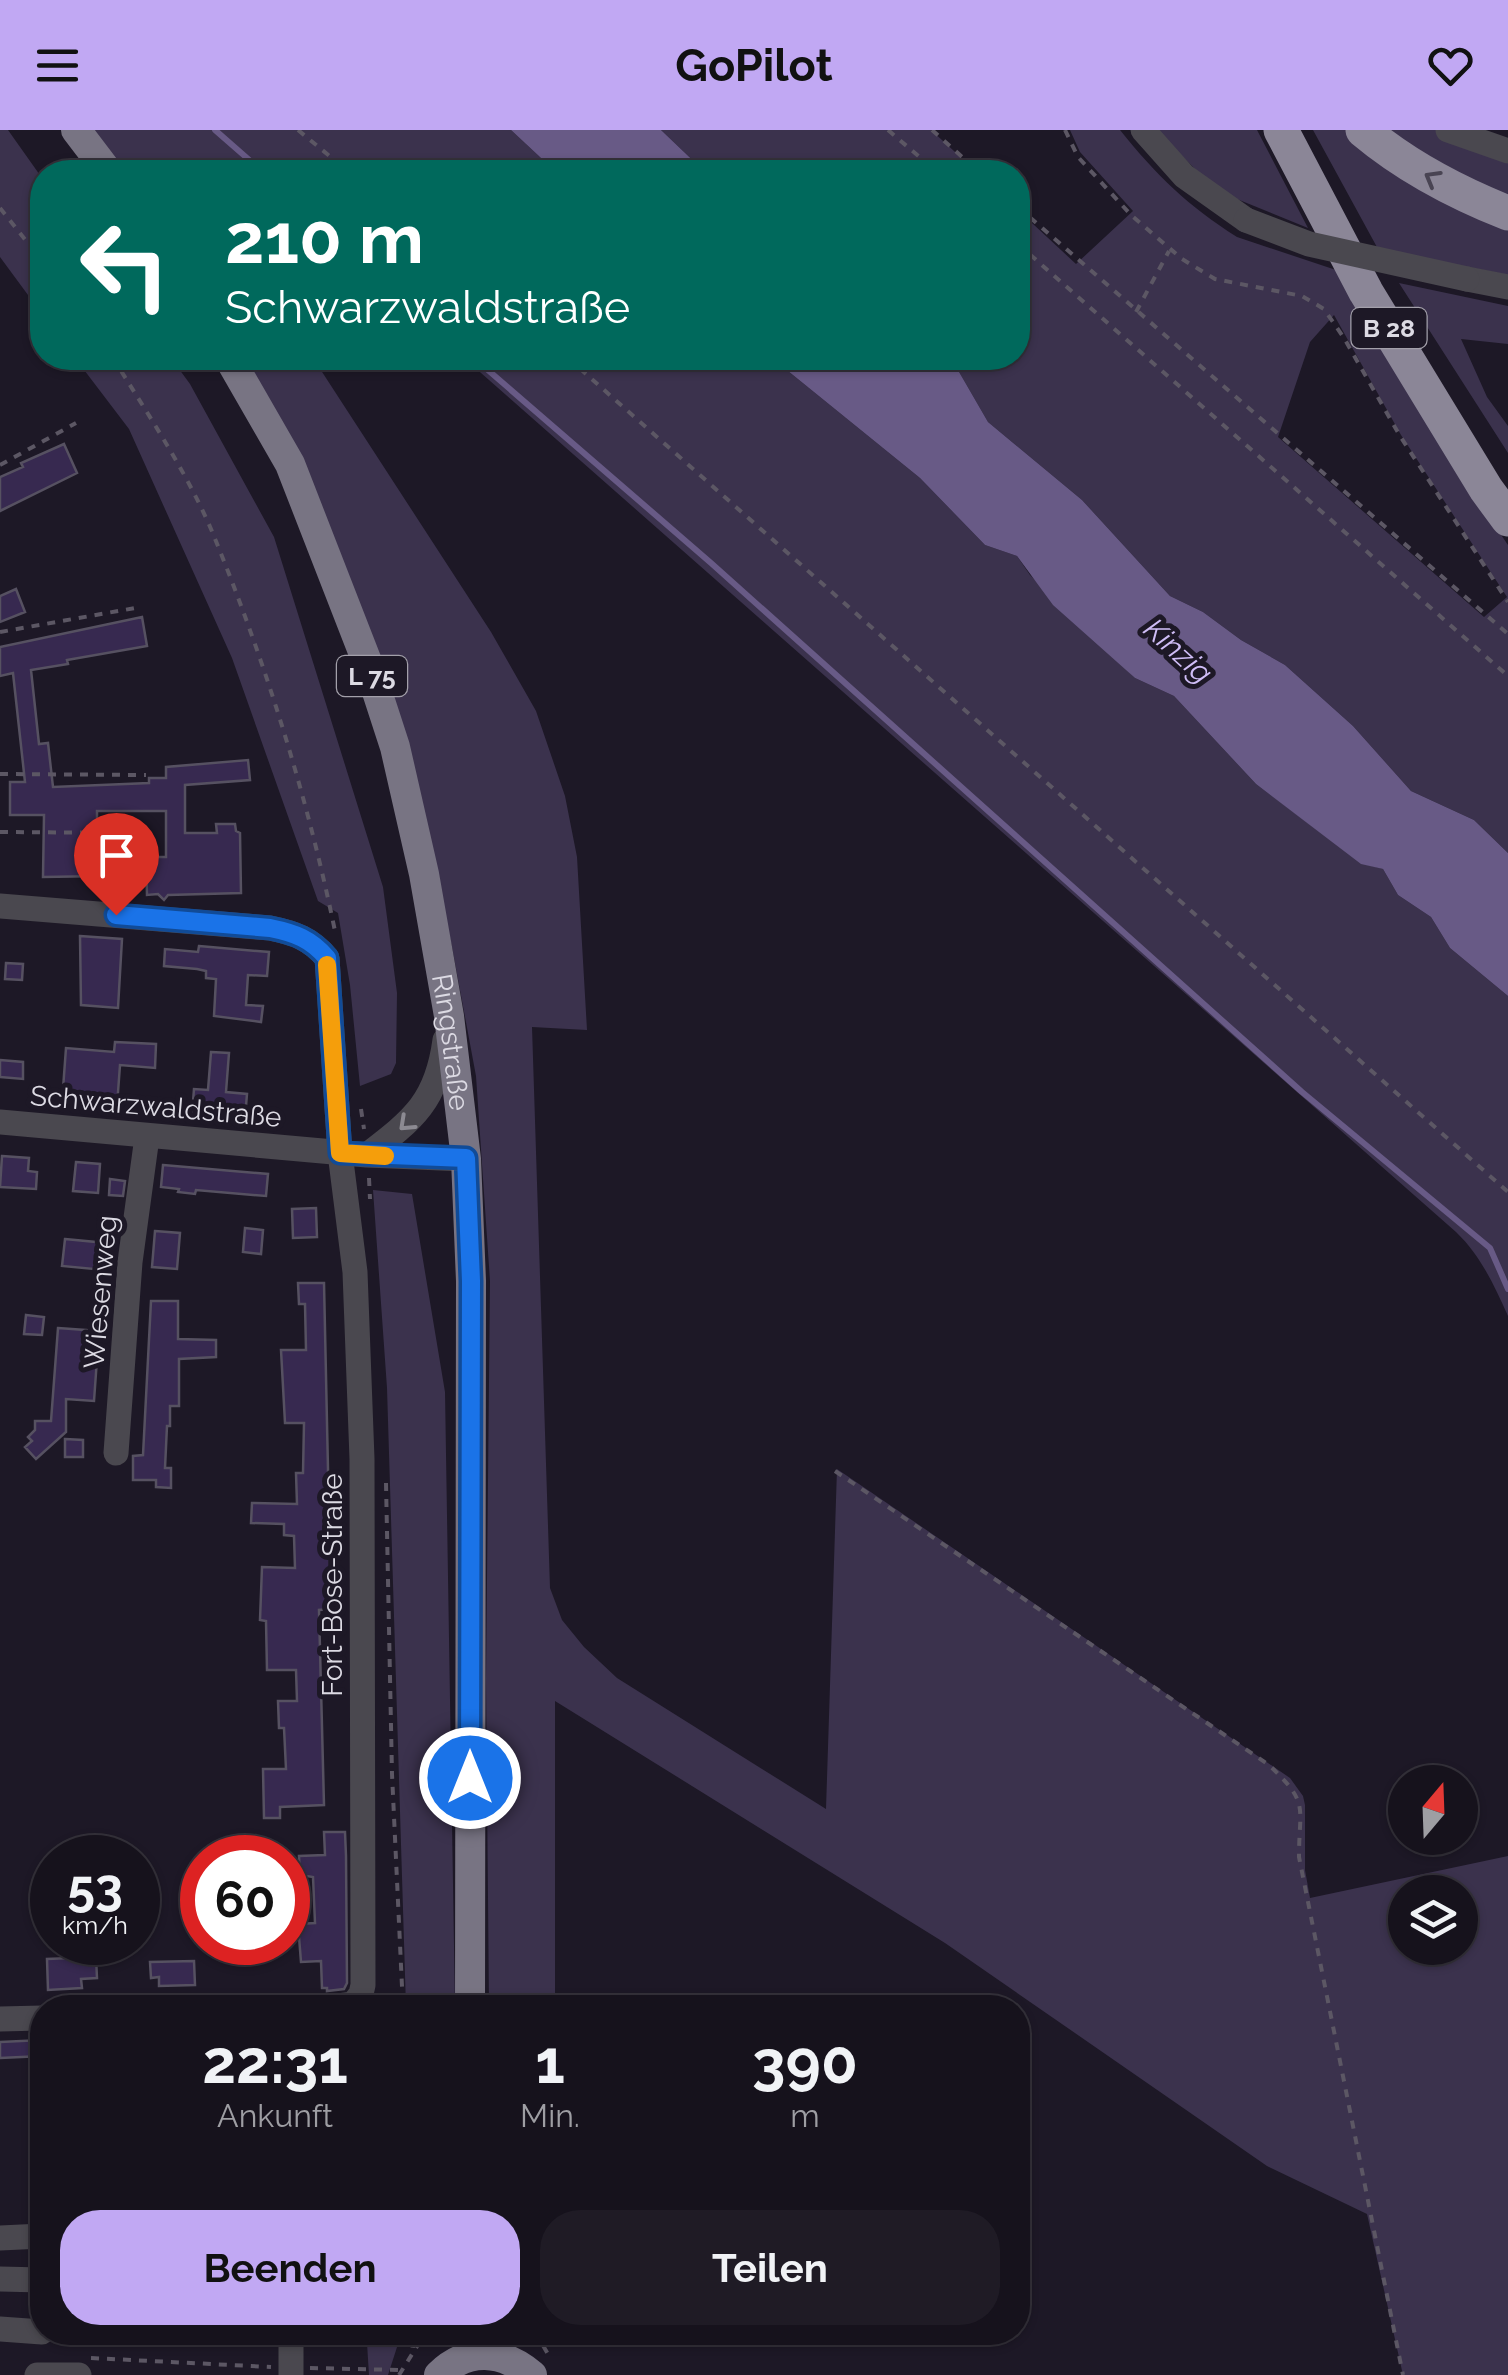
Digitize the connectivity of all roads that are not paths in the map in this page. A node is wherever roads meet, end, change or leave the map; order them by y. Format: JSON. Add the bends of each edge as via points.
{"nodes":[{"id":1,"x":76,"y":130,"type":"edge"},
{"id":2,"x":1143,"y":130,"type":"edge"},
{"id":3,"x":1281,"y":130,"type":"edge"},
{"id":4,"x":1302,"y":130,"type":"edge"},
{"id":5,"x":1363,"y":130,"type":"edge"},
{"id":6,"x":1448,"y":130,"type":"edge"},
{"id":7,"x":1502,"y":143,"type":"edge"},
{"id":8,"x":99,"y":160,"type":"edge"},
{"id":9,"x":1508,"y":213,"type":"edge"},
{"id":10,"x":1508,"y":288,"type":"edge"},
{"id":11,"x":236,"y":370,"type":"edge"},
{"id":12,"x":1508,"y":478,"type":"edge"},
{"id":13,"x":1508,"y":519,"type":"edge"},
{"id":14,"x":0,"y":906,"type":"edge"},
{"id":15,"x":449,"y":1016,"type":"junction"},
{"id":16,"x":0,"y":1122,"type":"edge"},
{"id":17,"x":147,"y":1136,"type":"junction"},
{"id":18,"x":340,"y":1153,"type":"junction"},
{"id":19,"x":367,"y":1155,"type":"junction"},
{"id":20,"x":466,"y":1158,"type":"junction"},
{"id":21,"x":116,"y":1453,"type":"dead end"},
{"id":22,"x":360,"y":1995,"type":"edge"},
{"id":23,"x":470,"y":1995,"type":"edge"},
{"id":24,"x":30,"y":2018,"type":"edge"},
{"id":25,"x":0,"y":2019,"type":"edge"},
{"id":26,"x":30,"y":2237,"type":"edge"},
{"id":27,"x":0,"y":2238,"type":"edge"},
{"id":28,"x":0,"y":2280,"type":"edge"},
{"id":29,"x":30,"y":2280,"type":"edge"},
{"id":30,"x":0,"y":2329,"type":"edge"},
{"id":31,"x":30,"y":2331,"type":"edge"},
{"id":32,"x":291,"y":2345,"type":"edge"},
{"id":33,"x":503,"y":2355,"type":"edge"},
{"id":34,"x":449,"y":2357,"type":"edge"},
{"id":35,"x":70,"y":2370,"type":"edge"},
{"id":36,"x":292,"y":2371,"type":"edge"},
{"id":37,"x":36,"y":2375,"type":"edge"},
{"id":38,"x":532,"y":2375,"type":"edge"}],
"edges":[{"from":1,"to":8,"type":"main road"},
{"from":2,"to":10,"type":"street","bridge":true,"via":[[1184,176],[1246,220],[1323,248]]},
{"from":3,"to":13,"type":"highway","number":"B 28","via":[[1366,292]]},
{"from":4,"to":12,"type":"highway","number":"B 28","via":[[1368,253]]},
{"from":9,"to":5,"type":"highway","one_way":true,"via":[[1395,157]]},
{"from":6,"to":7,"type":"street"},
{"from":11,"to":15,"type":"main road","name":"Ringstraße","number":"L 75","via":[[290,464],[369,668],[420,856]]},
{"from":14,"to":18,"type":"street","name":"Fort-Bose-Straße","via":[[270,928],[314,942],[327,958]]},
{"from":15,"to":19,"type":"street","one_way":true,"via":[[441,1070],[422,1108]]},
{"from":15,"to":20,"type":"main road","name":"Ringstraße","number":"L 75"},
{"from":16,"to":17,"type":"street","name":"Schwarzwaldstraße"},
{"from":17,"to":18,"type":"street","name":"Schwarzwaldstraße"},
{"from":17,"to":21,"type":"street","name":"Wiesenweg"},
{"from":18,"to":19,"type":"street","name":"Schwarzwaldstraße"},
{"from":18,"to":22,"type":"street","name":"Fort-Bose-Straße","via":[[356,1272],[362,1458]]},
{"from":19,"to":20,"type":"street","name":"Schwarzwaldstraße"},
{"from":20,"to":23,"type":"main road","name":"Ringstraße","number":"L 75"},
{"from":24,"to":25,"type":"street"},
{"from":26,"to":27,"type":"street"},
{"from":28,"to":29,"type":"street"},
{"from":30,"to":31,"type":"street"},
{"from":32,"to":36,"type":"street"},
{"from":33,"to":34,"type":"main road"},
{"from":33,"to":38,"type":"main road"},
{"from":35,"to":37,"type":"street"}]}
